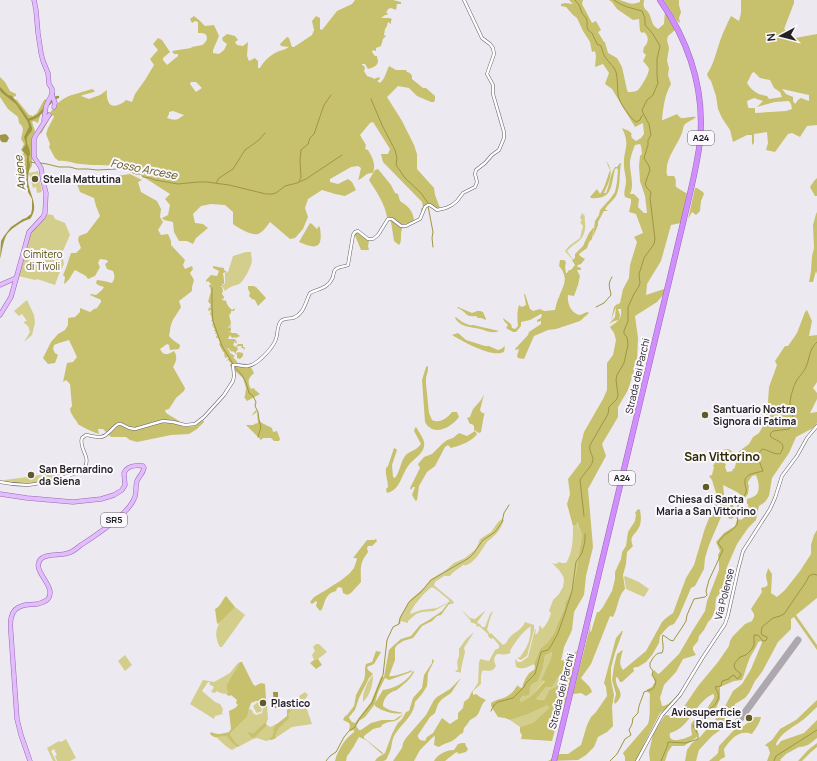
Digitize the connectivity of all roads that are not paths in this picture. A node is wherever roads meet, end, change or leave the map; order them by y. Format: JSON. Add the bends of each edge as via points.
{"nodes":[{"id":1,"x":34,"y":0,"type":"edge"},
{"id":2,"x":464,"y":0,"type":"edge"},
{"id":3,"x":661,"y":0,"type":"edge"},
{"id":4,"x":52,"y":96,"type":"junction"},
{"id":5,"x":47,"y":116,"type":"junction"},
{"id":6,"x":16,"y":278,"type":"junction"},
{"id":7,"x":0,"y":285,"type":"edge"},
{"id":8,"x":0,"y":315,"type":"edge"},
{"id":9,"x":817,"y":426,"type":"edge"},
{"id":10,"x":0,"y":482,"type":"edge"},
{"id":11,"x":0,"y":494,"type":"edge"},
{"id":12,"x":569,"y":699,"type":"junction"},
{"id":13,"x":30,"y":761,"type":"edge"},
{"id":14,"x":554,"y":761,"type":"edge"},
{"id":15,"x":637,"y":761,"type":"edge"}],
"edges":[{"from":1,"to":4,"type":"main road","via":[[41,54]]},
{"from":2,"to":10,"type":"street","via":[[482,38],[494,49],[487,73],[493,84],[493,94],[504,133],[499,150],[476,171],[475,187],[448,207],[438,210],[428,205],[420,219],[406,225],[400,226],[389,219],[372,239],[358,231],[355,232],[347,265],[336,269],[331,282],[310,294],[304,308],[297,315],[281,321],[275,342],[257,362],[248,366],[233,365],[232,382],[224,395],[198,422],[186,426],[163,421],[136,429],[119,424],[104,436],[85,435],[82,438],[81,443],[86,456],[85,468],[82,471],[30,485]]},
{"from":3,"to":12,"type":"highway","name":"Strada dei Parchi","number":"A24","via":[[679,31],[698,84],[700,135],[670,280]]},
{"from":4,"to":5,"type":"main road","via":[[46,105]]},
{"from":4,"to":5,"type":"main road","via":[[55,105]]},
{"from":5,"to":6,"type":"main road","via":[[35,137],[34,155],[40,167],[46,192],[45,213],[30,231]]},
{"from":6,"to":7,"type":"main road"},
{"from":6,"to":8,"type":"main road","via":[[11,298]]},
{"from":9,"to":15,"type":"street","name":"Via Polense","via":[[782,475],[770,509],[743,551],[725,624],[680,695],[662,715]]},
{"from":11,"to":13,"type":"main road","number":"SR5","via":[[81,502],[102,499],[123,489],[124,472],[127,468],[140,466],[144,469],[136,483],[134,500],[121,515],[72,552],[40,559],[38,568],[50,589],[49,597],[40,604],[20,606],[12,615],[11,637],[17,719]]},
{"from":12,"to":14,"type":"highway","name":"Strada dei Parchi","number":"A24"},
{"from":12,"to":14,"type":"highway","name":"Strada dei Parchi","number":"A24"}]}
